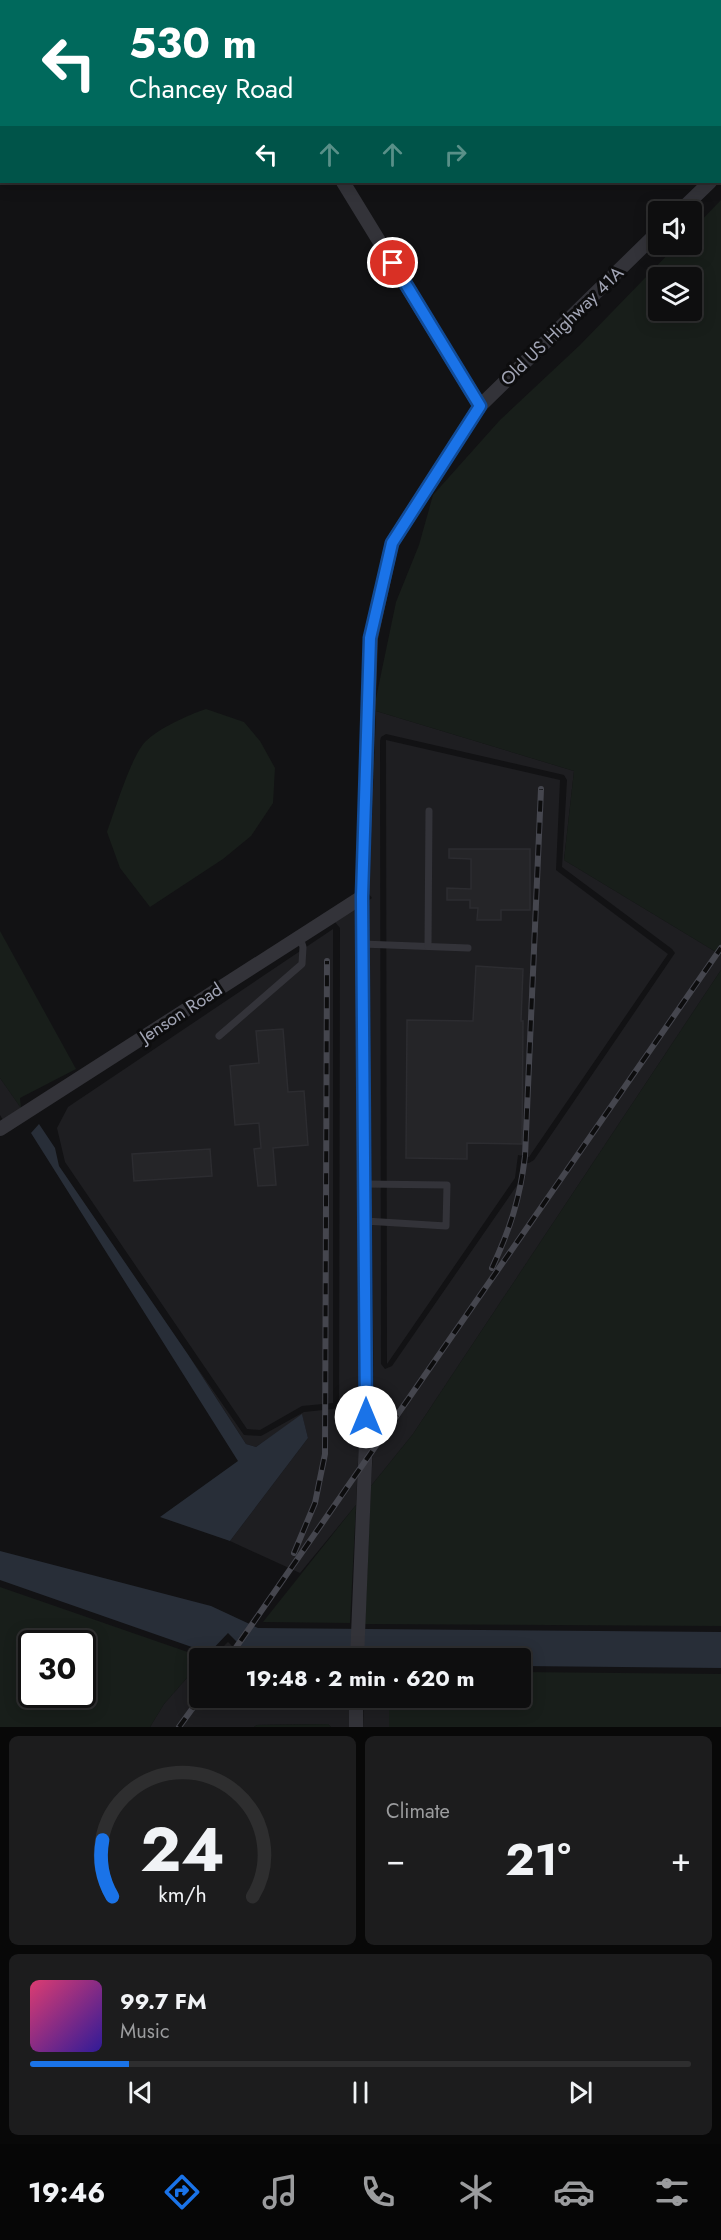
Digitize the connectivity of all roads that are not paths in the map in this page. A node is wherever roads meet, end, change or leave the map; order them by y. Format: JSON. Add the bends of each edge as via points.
{"nodes":[{"id":1,"x":344,"y":183,"type":"edge"},
{"id":2,"x":709,"y":183,"type":"edge"},
{"id":3,"x":690,"y":201,"type":"edge"},
{"id":4,"x":648,"y":242,"type":"edge"},
{"id":5,"x":480,"y":406,"type":"junction"},
{"id":6,"x":429,"y":811,"type":"dead end"},
{"id":7,"x":362,"y":897,"type":"junction"},
{"id":8,"x":300,"y":937,"type":"junction"},
{"id":9,"x":362,"y":944,"type":"junction"},
{"id":10,"x":428,"y":946,"type":"junction"},
{"id":11,"x":468,"y":948,"type":"dead end"},
{"id":12,"x":219,"y":1036,"type":"dead end"},
{"id":13,"x":0,"y":1129,"type":"edge"},
{"id":14,"x":364,"y":1184,"type":"junction"},
{"id":15,"x":364,"y":1221,"type":"junction"},
{"id":16,"x":357,"y":1648,"type":"edge"},
{"id":17,"x":356,"y":1708,"type":"edge"},
{"id":18,"x":356,"y":1727,"type":"edge"}],
"edges":[{"from":1,"to":5,"type":"street"},
{"from":2,"to":3,"type":"street"},
{"from":4,"to":5,"type":"street","name":"Old US Highway 41A"},
{"from":5,"to":7,"type":"street","name":"Old US Highway 41A","via":[[392,543],[370,638]]},
{"from":6,"to":10,"type":"lane"},
{"from":7,"to":8,"type":"street","name":"Jenson Road"},
{"from":7,"to":9,"type":"street","name":"Old US Highway 41A"},
{"from":8,"to":12,"type":"lane","via":[[302,964]]},
{"from":8,"to":13,"type":"street","name":"Jenson Road"},
{"from":9,"to":10,"type":"lane"},
{"from":9,"to":14,"type":"street","name":"Old US Highway 41A"},
{"from":10,"to":11,"type":"lane"},
{"from":14,"to":15,"type":"street","name":"Old US Highway 41A"},
{"from":14,"to":15,"type":"lane","via":[[447,1185],[446,1226]]},
{"from":15,"to":16,"type":"street","name":"Old US Highway 41A","via":[[366,1438]]},
{"from":17,"to":18,"type":"street"}]}
